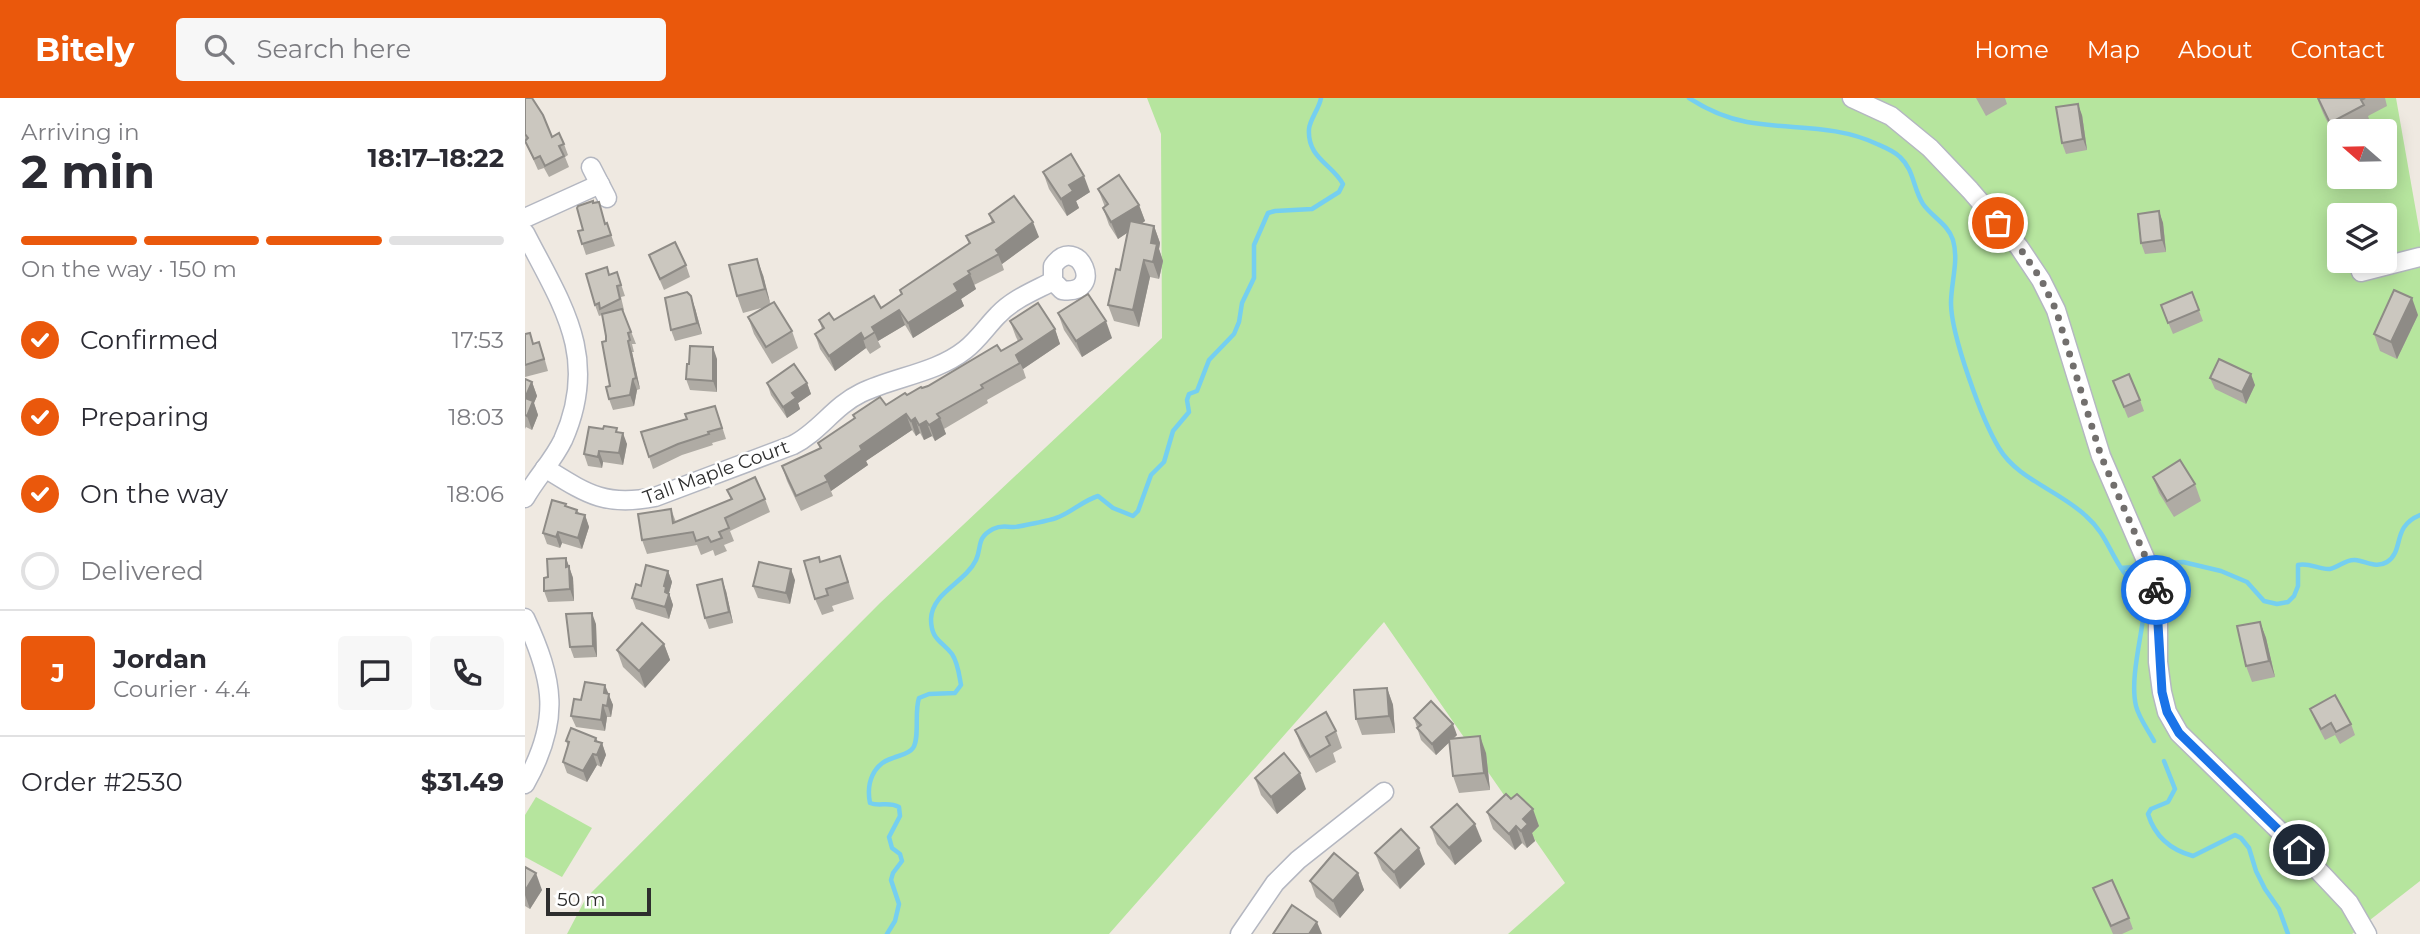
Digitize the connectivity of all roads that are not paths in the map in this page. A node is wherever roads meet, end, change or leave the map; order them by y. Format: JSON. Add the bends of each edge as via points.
{"nodes":[{"id":1,"x":1853,"y":98,"type":"edge"},
{"id":2,"x":591,"y":167,"type":"dead end"},
{"id":3,"x":525,"y":218,"type":"edge"},
{"id":4,"x":525,"y":233,"type":"edge"},
{"id":5,"x":2420,"y":257,"type":"edge"},
{"id":6,"x":2397,"y":263,"type":"edge"},
{"id":7,"x":1053,"y":281,"type":"dead end"},
{"id":8,"x":545,"y":468,"type":"junction"},
{"id":9,"x":525,"y":498,"type":"edge"},
{"id":10,"x":525,"y":618,"type":"edge"},
{"id":11,"x":525,"y":784,"type":"edge"},
{"id":12,"x":1384,"y":792,"type":"dead end"},
{"id":13,"x":1240,"y":934,"type":"edge"},
{"id":14,"x":2367,"y":934,"type":"edge"}],
"edges":[{"from":1,"to":14,"type":"street","via":[[1891,116],[1930,148],[2019,247],[2041,279],[2056,310],[2101,456],[2154,579],[2158,663],[2167,712],[2179,733],[2349,903]]},
{"from":2,"to":3,"type":"street","via":[[603,191]]},
{"from":4,"to":8,"type":"street","via":[[570,323],[579,366],[571,418]]},
{"from":5,"to":6,"type":"street"},
{"from":7,"to":8,"type":"street","name":"Tall Maple Court","via":[[1013,302],[950,360],[862,392],[807,438],[655,497],[635,501],[602,498]]},
{"from":8,"to":9,"type":"street"},
{"from":10,"to":11,"type":"street","via":[[547,673],[550,694],[543,745]]},
{"from":12,"to":13,"type":"street","via":[[1298,860],[1275,883]]}]}
